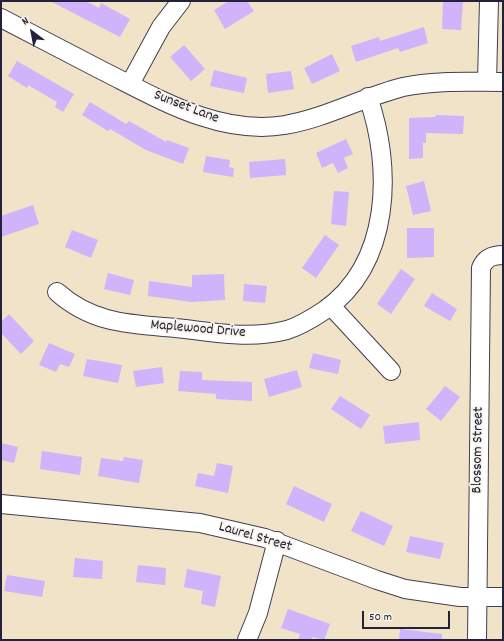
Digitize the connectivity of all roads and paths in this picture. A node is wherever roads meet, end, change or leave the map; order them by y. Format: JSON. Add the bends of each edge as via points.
{"nodes":[{"id":1,"x":181,"y":1,"type":"edge"},
{"id":2,"x":489,"y":1,"type":"edge"},
{"id":3,"x":1,"y":18,"type":"edge"},
{"id":4,"x":495,"y":82,"type":"edge"},
{"id":5,"x":130,"y":84,"type":"junction"},
{"id":6,"x":368,"y":97,"type":"junction"},
{"id":7,"x":503,"y":255,"type":"edge"},
{"id":8,"x":57,"y":292,"type":"dead end"},
{"id":9,"x":331,"y":306,"type":"junction"},
{"id":10,"x":390,"y":371,"type":"dead end"},
{"id":11,"x":1,"y":504,"type":"edge"},
{"id":12,"x":277,"y":541,"type":"junction"},
{"id":13,"x":477,"y":597,"type":"junction"},
{"id":14,"x":503,"y":597,"type":"edge"},
{"id":15,"x":247,"y":640,"type":"edge"},
{"id":16,"x":477,"y":640,"type":"edge"}],
"edges":[{"from":1,"to":5,"type":"street","via":[[161,27]]},
{"from":2,"to":4,"type":"street"},
{"from":3,"to":5,"type":"street","name":"Sunset Lane"},
{"from":4,"to":6,"type":"street","name":"Sunset Lane","via":[[422,84]]},
{"from":5,"to":6,"type":"street","name":"Sunset Lane","via":[[200,117],[243,126],[266,127],[298,122]]},
{"from":6,"to":9,"type":"street","name":"Maplewood Drive","via":[[380,136],[383,189],[381,210],[376,236],[360,272],[348,290]]},
{"from":7,"to":13,"type":"street","name":"Blossom Street","via":[[490,257],[481,268]]},
{"from":8,"to":9,"type":"street","name":"Maplewood Drive","via":[[80,309],[114,322],[238,336],[287,330],[317,316]]},
{"from":9,"to":10,"type":"street"},
{"from":11,"to":12,"type":"street","name":"Laurel Street","via":[[200,523]]},
{"from":12,"to":13,"type":"street","name":"Laurel Street","via":[[404,589]]},
{"from":12,"to":15,"type":"street","via":[[258,613]]},
{"from":13,"to":14,"type":"street","name":"Laurel Street"},
{"from":13,"to":16,"type":"street","name":"Blossom Street"}]}
